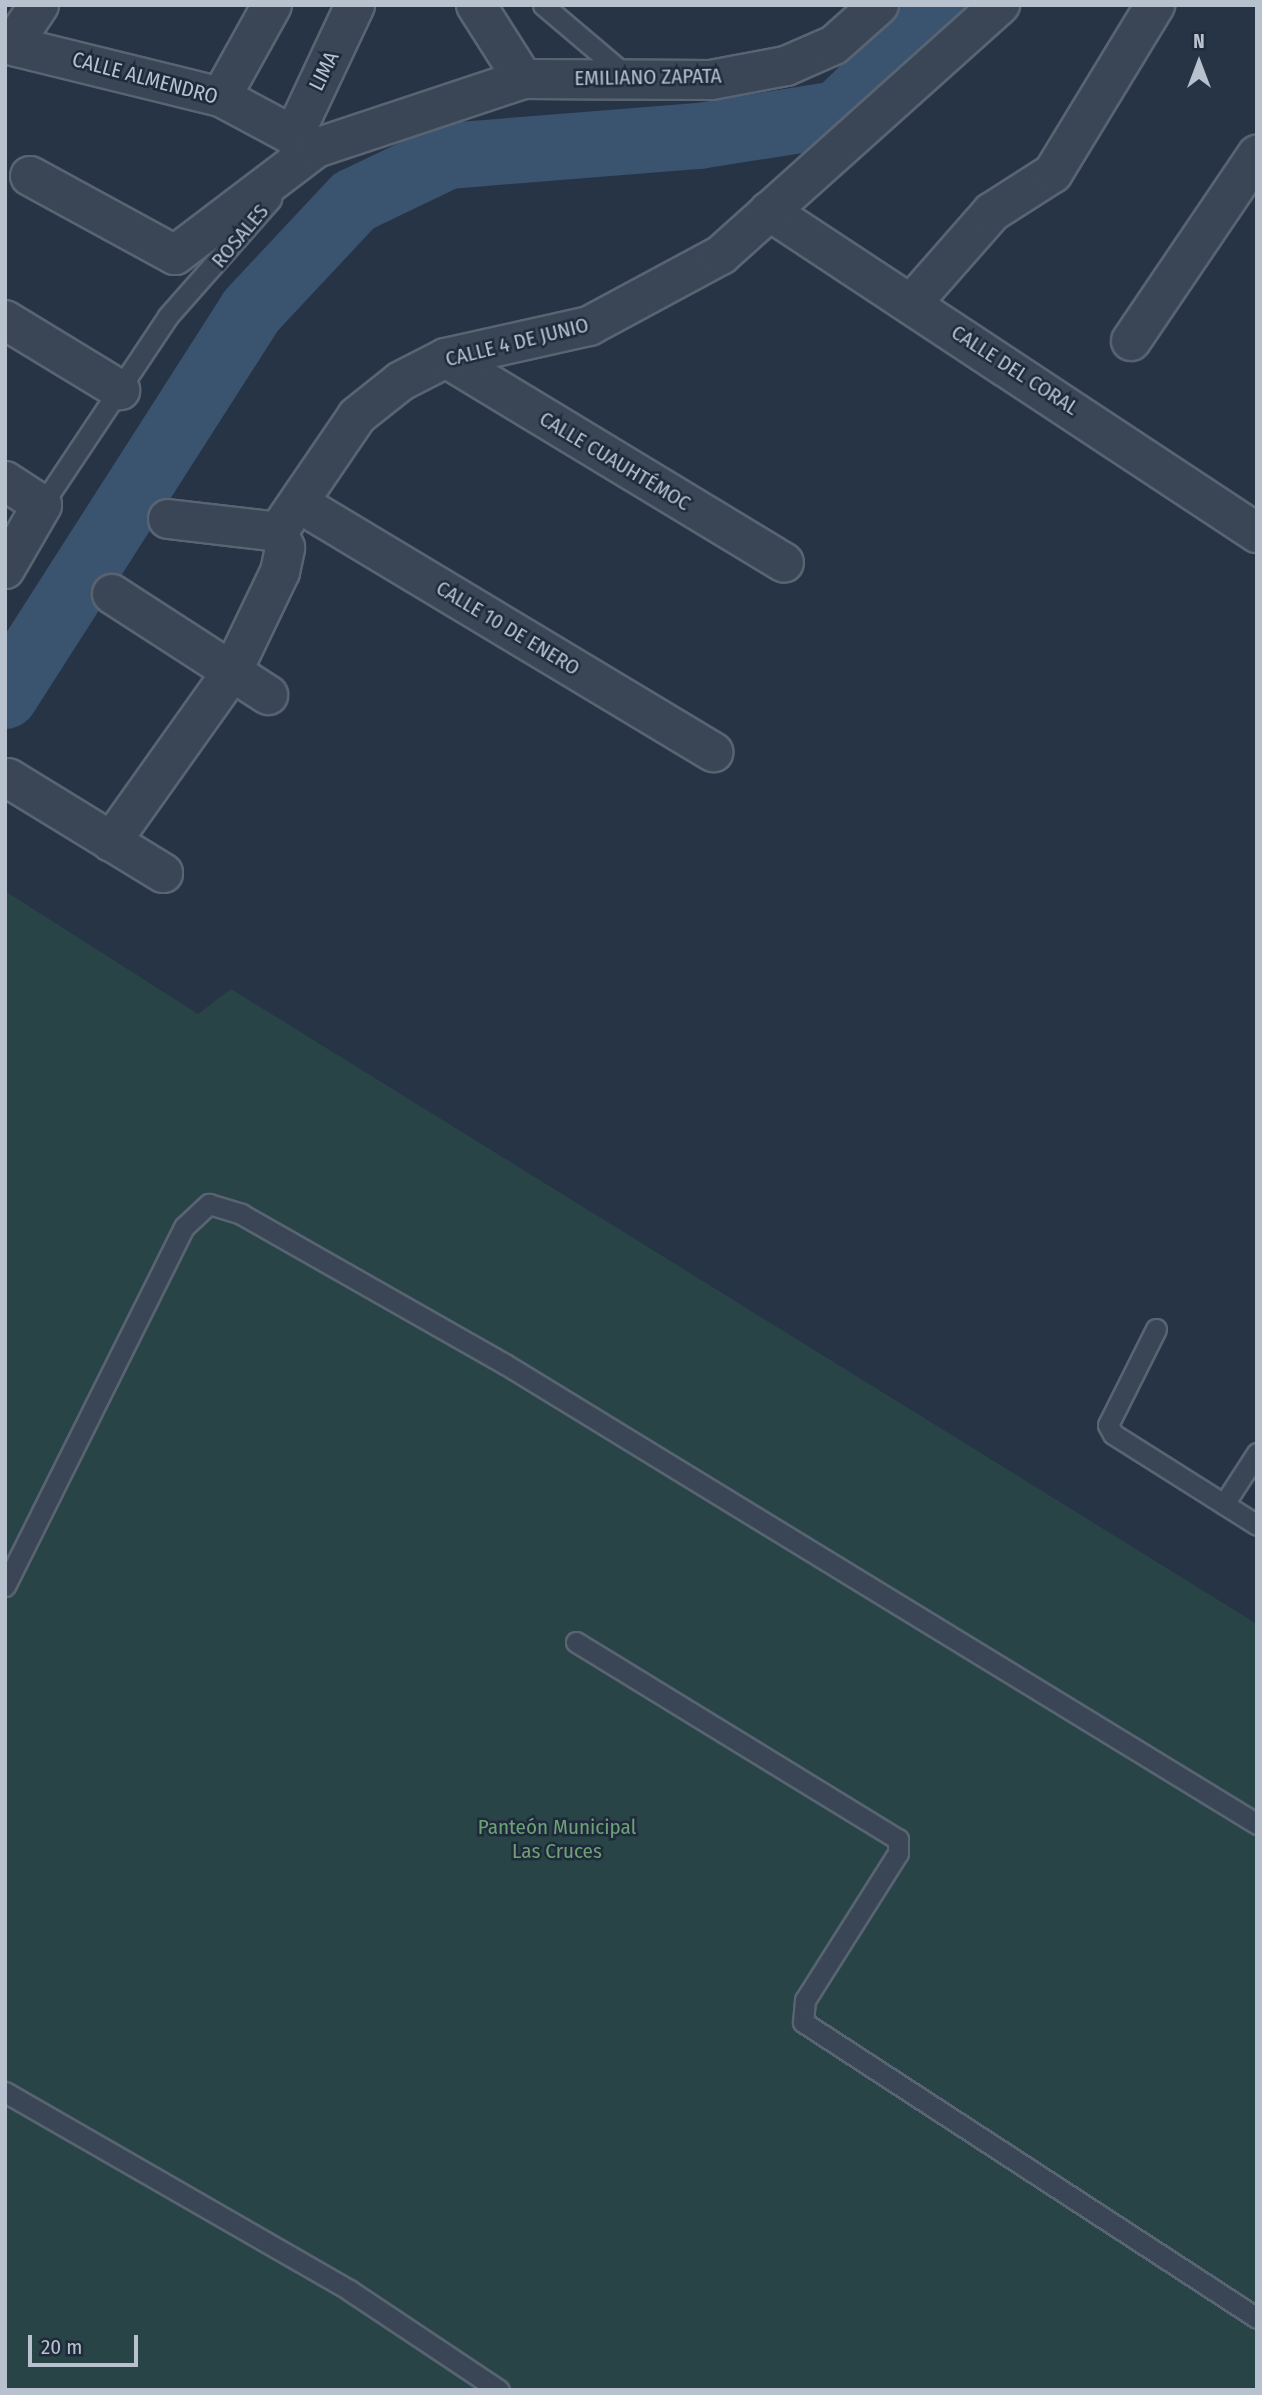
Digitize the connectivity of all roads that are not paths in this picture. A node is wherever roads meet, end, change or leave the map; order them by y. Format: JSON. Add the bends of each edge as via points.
{"nodes":[{"id":1,"x":39,"y":5,"type":"edge"},
{"id":2,"x":272,"y":5,"type":"edge"},
{"id":3,"x":355,"y":5,"type":"edge"},
{"id":4,"x":476,"y":5,"type":"edge"},
{"id":5,"x":543,"y":5,"type":"edge"},
{"id":6,"x":878,"y":5,"type":"edge"},
{"id":7,"x":1000,"y":5,"type":"edge"},
{"id":8,"x":1155,"y":5,"type":"edge"},
{"id":9,"x":9,"y":44,"type":"edge"},
{"id":10,"x":629,"y":78,"type":"junction"},
{"id":11,"x":523,"y":79,"type":"junction"},
{"id":12,"x":221,"y":97,"type":"junction"},
{"id":13,"x":304,"y":142,"type":"junction"},
{"id":14,"x":1257,"y":155,"type":"edge"},
{"id":15,"x":30,"y":176,"type":"dead end"},
{"id":16,"x":769,"y":211,"type":"junction"},
{"id":17,"x":912,"y":303,"type":"junction"},
{"id":18,"x":5,"y":320,"type":"edge"},
{"id":19,"x":1131,"y":341,"type":"dead end"},
{"id":20,"x":446,"y":358,"type":"junction"},
{"id":21,"x":120,"y":390,"type":"junction"},
{"id":22,"x":5,"y":481,"type":"edge"},
{"id":23,"x":42,"y":505,"type":"junction"},
{"id":24,"x":290,"y":518,"type":"junction"},
{"id":25,"x":168,"y":519,"type":"dead end"},
{"id":26,"x":1257,"y":533,"type":"edge"},
{"id":27,"x":783,"y":563,"type":"dead end"},
{"id":28,"x":5,"y":569,"type":"edge"},
{"id":29,"x":112,"y":594,"type":"dead end"},
{"id":30,"x":232,"y":672,"type":"junction"},
{"id":31,"x":268,"y":695,"type":"dead end"},
{"id":32,"x":713,"y":752,"type":"dead end"},
{"id":33,"x":8,"y":778,"type":"dead end"},
{"id":34,"x":111,"y":842,"type":"junction"},
{"id":35,"x":163,"y":873,"type":"dead end"},
{"id":36,"x":1156,"y":1329,"type":"dead end"},
{"id":37,"x":1257,"y":1453,"type":"edge"},
{"id":38,"x":1224,"y":1504,"type":"junction"},
{"id":39,"x":1257,"y":1525,"type":"edge"},
{"id":40,"x":5,"y":1586,"type":"edge"},
{"id":41,"x":576,"y":1642,"type":"dead end"},
{"id":42,"x":1257,"y":1824,"type":"edge"},
{"id":43,"x":5,"y":2092,"type":"edge"},
{"id":44,"x":1257,"y":2318,"type":"edge"},
{"id":45,"x":499,"y":2390,"type":"edge"}],
"edges":[{"from":1,"to":9,"type":"street"},
{"from":2,"to":12,"type":"street"},
{"from":3,"to":13,"type":"street","name":"LIMA"},
{"from":4,"to":11,"type":"street"},
{"from":5,"to":10,"type":"lane"},
{"from":6,"to":10,"type":"street","name":"EMILIANO ZAPATA","via":[[834,45],[786,66],[710,80]]},
{"from":7,"to":16,"type":"street","name":"CALLE 4 DE JUNIO"},
{"from":8,"to":17,"type":"street","via":[[1053,173],[992,212]]},
{"from":9,"to":12,"type":"street","name":"CALLE ALMENDRO"},
{"from":10,"to":11,"type":"street","name":"EMILIANO ZAPATA"},
{"from":11,"to":13,"type":"street"},
{"from":12,"to":13,"type":"street","name":"CALLE ALMENDRO"},
{"from":13,"to":15,"type":"street","via":[[176,255]]},
{"from":13,"to":21,"type":"lane","name":"ROSALES","via":[[168,316]]},
{"from":14,"to":19,"type":"street"},
{"from":16,"to":17,"type":"street","name":"CALLE DEL CORAL"},
{"from":16,"to":20,"type":"street","name":"CALLE 4 DE JUNIO","via":[[721,255],[589,326]]},
{"from":17,"to":26,"type":"street","name":"CALLE DEL CORAL"},
{"from":18,"to":21,"type":"street"},
{"from":20,"to":24,"type":"street","name":"CALLE 4 DE JUNIO","via":[[357,416]]},
{"from":20,"to":27,"type":"street","name":"CALLE CUAUHTÉMOC"},
{"from":21,"to":23,"type":"lane","name":"ROSALES"},
{"from":22,"to":23,"type":"street"},
{"from":23,"to":28,"type":"street"},
{"from":24,"to":25,"type":"street"},
{"from":24,"to":30,"type":"street","via":[[280,572]]},
{"from":24,"to":32,"type":"street","name":"CALLE 10 DE ENERO"},
{"from":29,"to":30,"type":"street"},
{"from":30,"to":31,"type":"street"},
{"from":30,"to":34,"type":"street"},
{"from":33,"to":34,"type":"street"},
{"from":34,"to":35,"type":"street"},
{"from":36,"to":38,"type":"lane","via":[[1108,1426]]},
{"from":37,"to":38,"type":"lane"},
{"from":38,"to":39,"type":"lane"},
{"from":40,"to":42,"type":"lane","via":[[184,1227],[209,1203],[241,1214],[505,1364]]},
{"from":41,"to":44,"type":"lane","via":[[898,1839],[898,1853],[805,2000],[803,2022]]},
{"from":43,"to":45,"type":"lane","via":[[349,2290]]}]}
